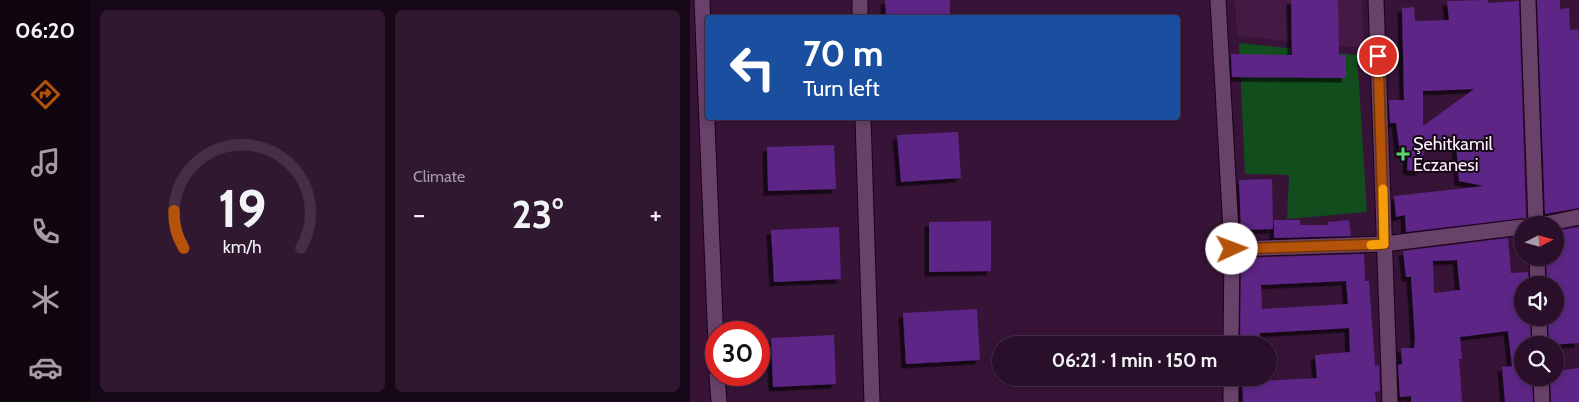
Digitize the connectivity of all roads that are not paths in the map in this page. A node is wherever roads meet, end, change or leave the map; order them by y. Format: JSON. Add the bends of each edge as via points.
{"nodes":[{"id":1,"x":702,"y":0,"type":"edge"},
{"id":2,"x":860,"y":0,"type":"edge"},
{"id":3,"x":1218,"y":0,"type":"edge"},
{"id":4,"x":1376,"y":0,"type":"edge"},
{"id":5,"x":1528,"y":0,"type":"edge"},
{"id":6,"x":860,"y":15,"type":"edge"},
{"id":7,"x":705,"y":74,"type":"edge"},
{"id":8,"x":707,"y":120,"type":"edge"},
{"id":9,"x":864,"y":120,"type":"edge"},
{"id":10,"x":1536,"y":216,"type":"edge"},
{"id":11,"x":1579,"y":217,"type":"edge"},
{"id":12,"x":1564,"y":220,"type":"edge"},
{"id":13,"x":1514,"y":229,"type":"edge"},
{"id":14,"x":1384,"y":244,"type":"junction"},
{"id":15,"x":1232,"y":249,"type":"junction"},
{"id":16,"x":715,"y":321,"type":"edge"},
{"id":17,"x":1231,"y":336,"type":"edge"},
{"id":18,"x":718,"y":386,"type":"edge"},
{"id":19,"x":1231,"y":386,"type":"edge"},
{"id":20,"x":1541,"y":386,"type":"edge"},
{"id":21,"x":718,"y":402,"type":"edge"},
{"id":22,"x":872,"y":402,"type":"edge"},
{"id":23,"x":1231,"y":402,"type":"edge"},
{"id":24,"x":1390,"y":402,"type":"edge"},
{"id":25,"x":1542,"y":402,"type":"edge"}],
"edges":[{"from":1,"to":7,"type":"street"},
{"from":2,"to":6,"type":"street"},
{"from":3,"to":15,"type":"street"},
{"from":4,"to":14,"type":"street"},
{"from":5,"to":10,"type":"street"},
{"from":8,"to":16,"type":"street"},
{"from":9,"to":22,"type":"street"},
{"from":11,"to":12,"type":"street"},
{"from":13,"to":14,"type":"street"},
{"from":14,"to":15,"type":"street"},
{"from":14,"to":24,"type":"street"},
{"from":15,"to":17,"type":"street"},
{"from":18,"to":21,"type":"street"},
{"from":19,"to":23,"type":"street"},
{"from":20,"to":25,"type":"street"}]}
